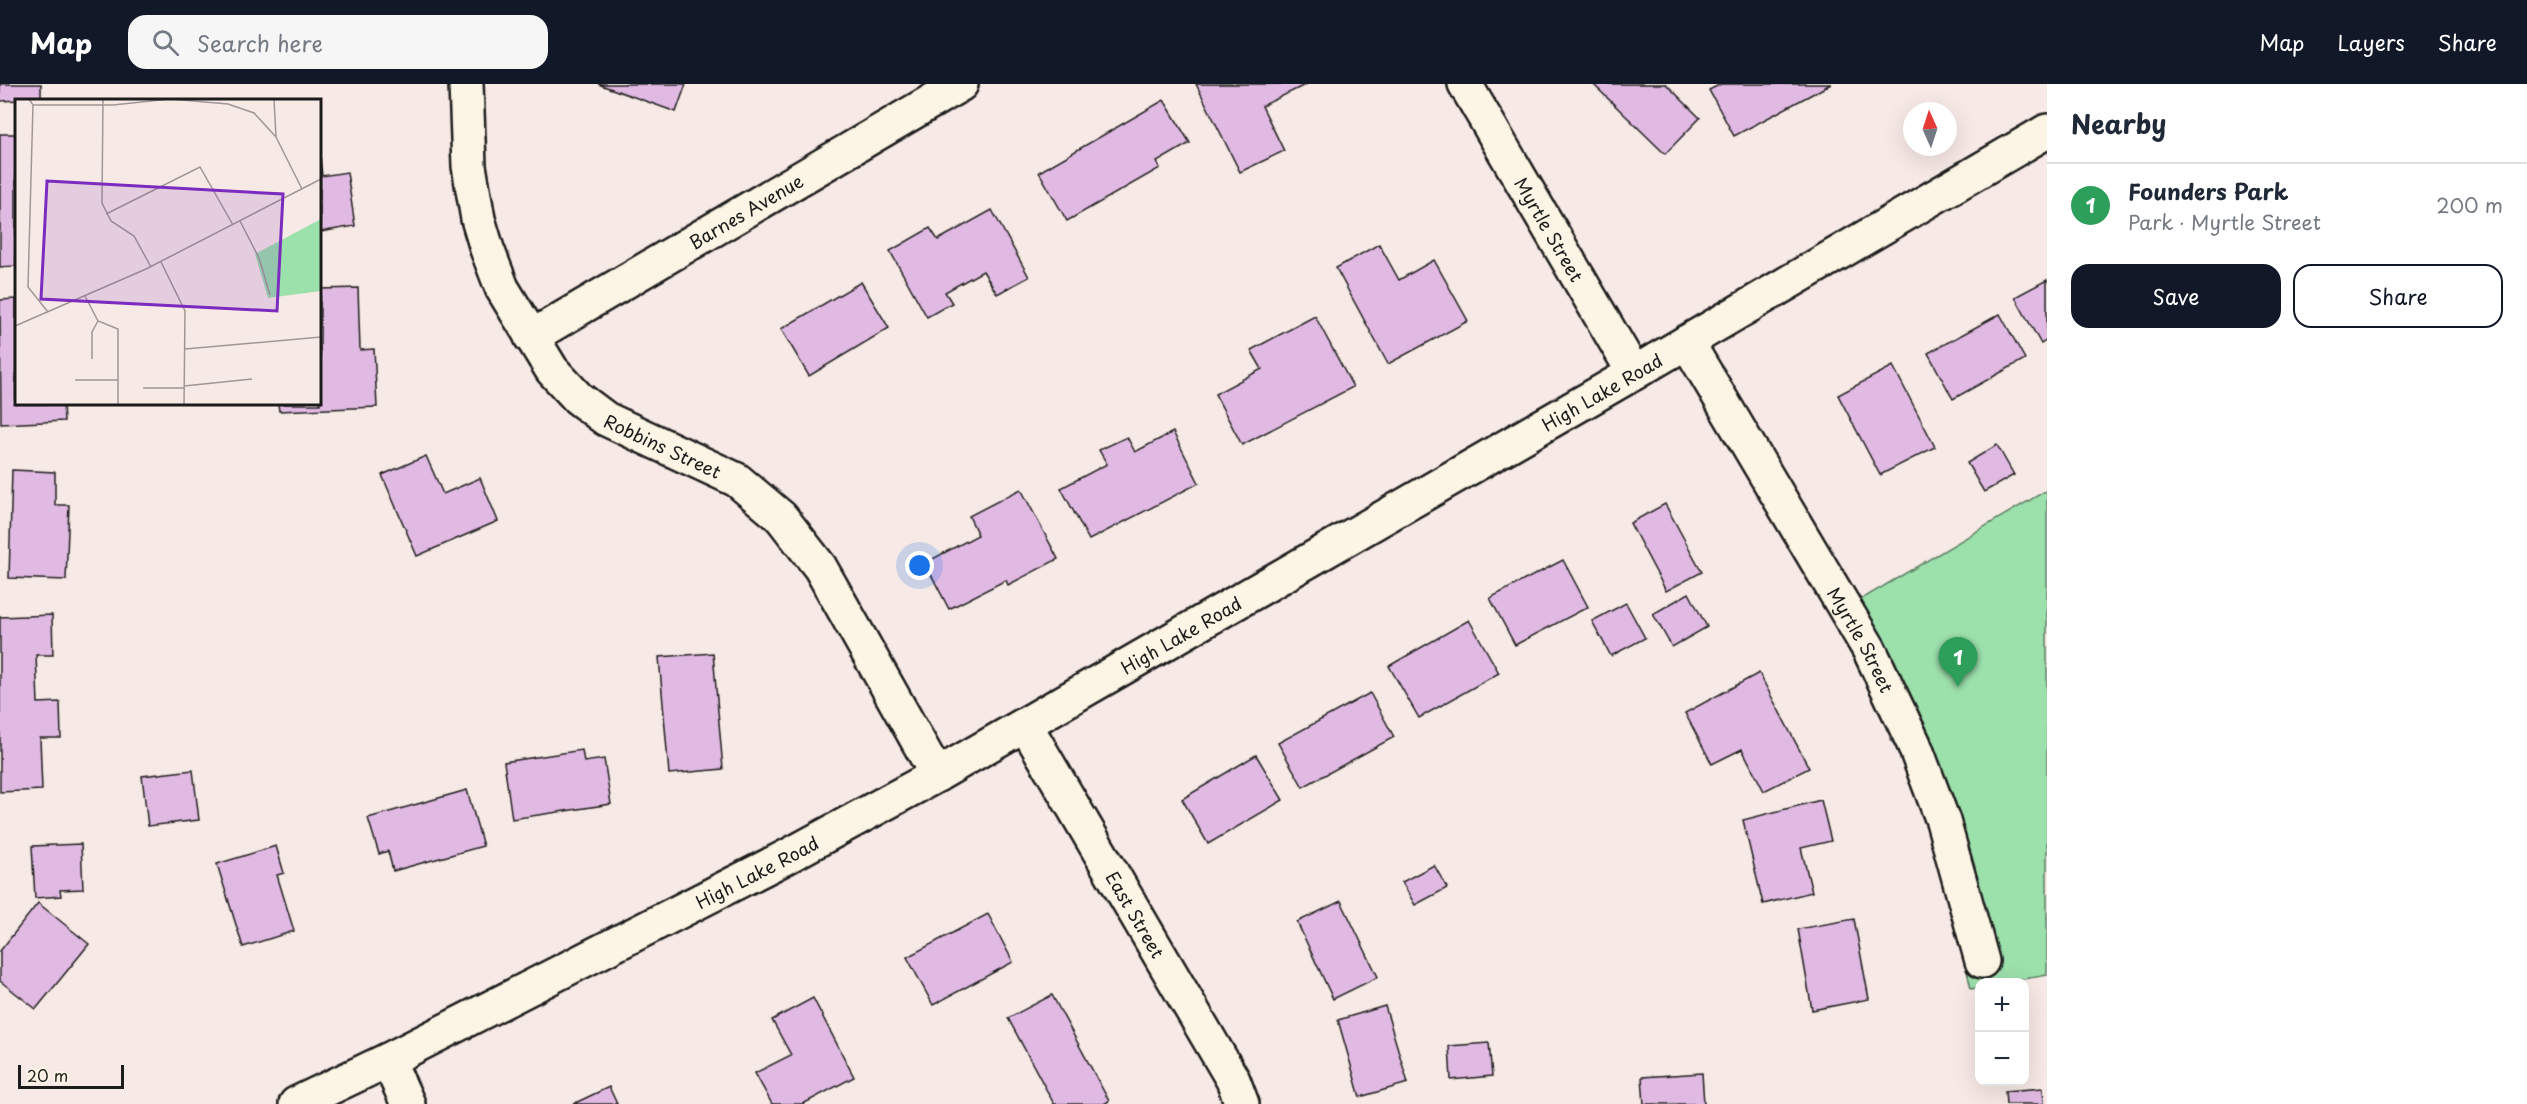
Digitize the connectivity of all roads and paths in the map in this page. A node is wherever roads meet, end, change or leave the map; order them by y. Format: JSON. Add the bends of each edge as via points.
{"nodes":[{"id":1,"x":465,"y":84,"type":"edge"},
{"id":2,"x":961,"y":84,"type":"edge"},
{"id":3,"x":1465,"y":84,"type":"edge"},
{"id":4,"x":2047,"y":131,"type":"edge"},
{"id":5,"x":531,"y":337,"type":"junction"},
{"id":6,"x":1687,"y":342,"type":"junction"},
{"id":7,"x":1634,"y":373,"type":"junction"},
{"id":8,"x":1026,"y":726,"type":"junction"},
{"id":9,"x":937,"y":775,"type":"junction"},
{"id":10,"x":1982,"y":961,"type":"dead end"},
{"id":11,"x":388,"y":1060,"type":"junction"},
{"id":12,"x":297,"y":1104,"type":"edge"},
{"id":13,"x":408,"y":1104,"type":"edge"},
{"id":14,"x":1242,"y":1104,"type":"edge"}],
"edges":[{"from":1,"to":5,"type":"street","name":"Robbins Street","via":[[469,166],[478,219],[502,288]]},
{"from":2,"to":5,"type":"street","name":"Barnes Avenue"},
{"from":3,"to":7,"type":"street","name":"Myrtle Street"},
{"from":4,"to":6,"type":"street","name":"High Lake Road"},
{"from":5,"to":9,"type":"street","name":"Robbins Street","via":[[558,377],[606,419],[738,480],[781,517],[820,567]]},
{"from":6,"to":7,"type":"street","name":"High Lake Road"},
{"from":6,"to":10,"type":"street","name":"Myrtle Street","via":[[1874,660],[1914,744],[1943,820]]},
{"from":7,"to":8,"type":"street","name":"High Lake Road"},
{"from":8,"to":9,"type":"street","name":"High Lake Road"},
{"from":8,"to":14,"type":"street","name":"East Street","via":[[1233,1080]]},
{"from":9,"to":11,"type":"street","name":"High Lake Road","via":[[776,862]]},
{"from":11,"to":12,"type":"street","name":"High Lake Road"},
{"from":11,"to":13,"type":"street"}]}
